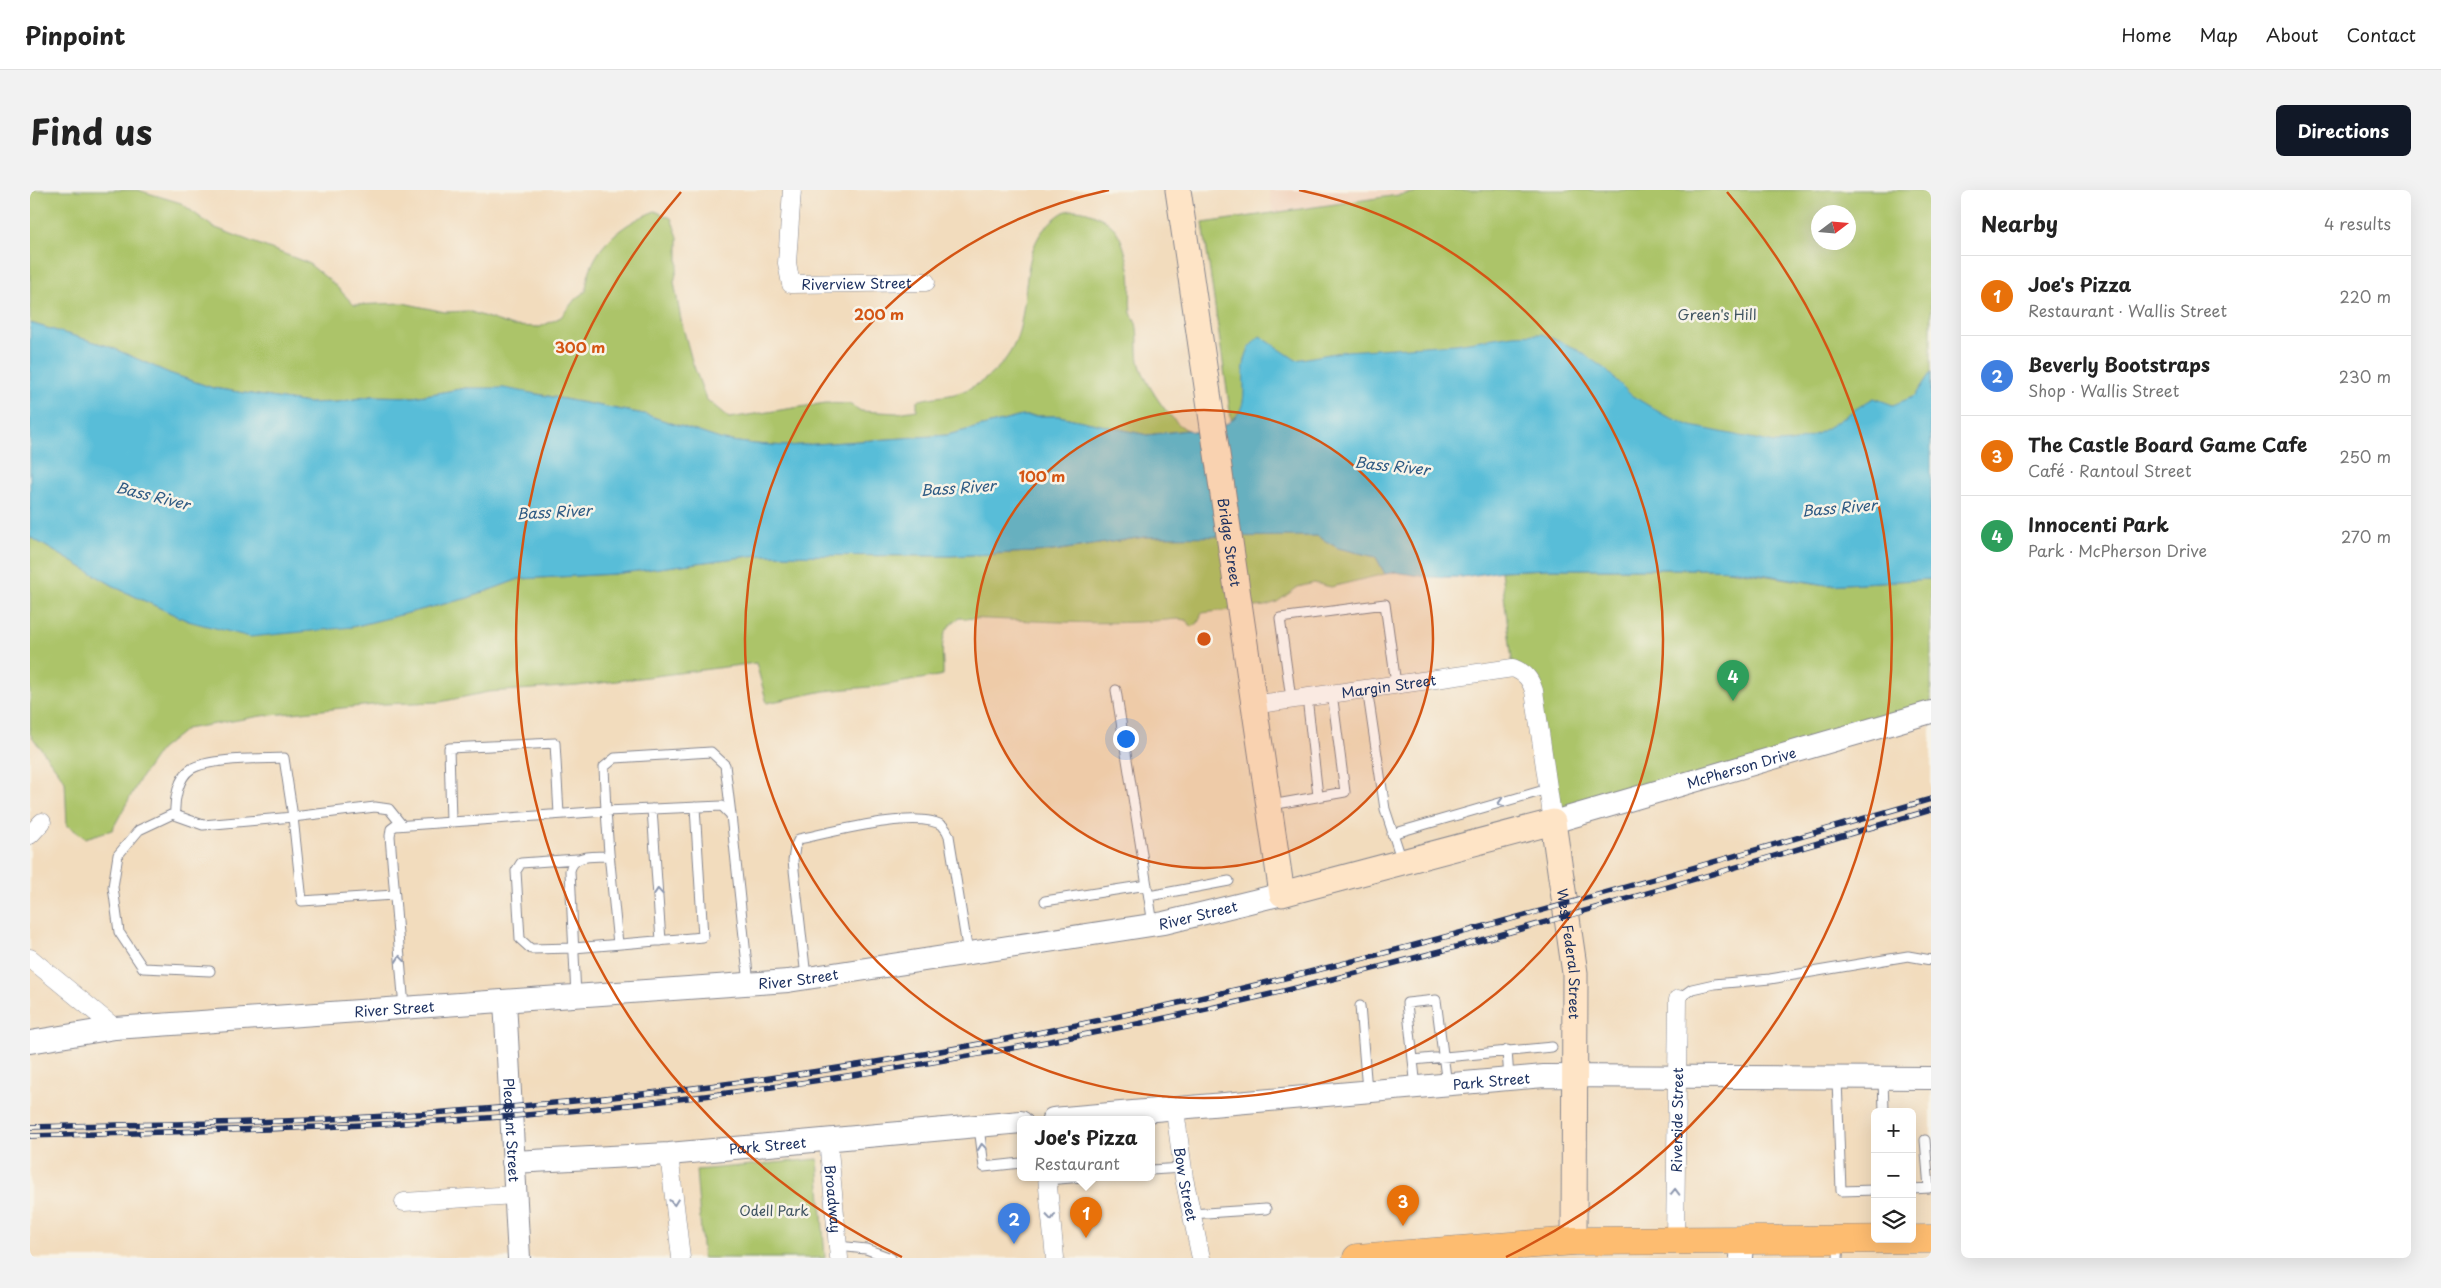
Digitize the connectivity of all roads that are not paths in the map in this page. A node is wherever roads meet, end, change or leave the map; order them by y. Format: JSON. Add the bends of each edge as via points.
{"nodes":[{"id":1,"x":792,"y":190,"type":"edge"},
{"id":2,"x":1178,"y":190,"type":"edge"},
{"id":3,"x":926,"y":282,"type":"dead end"},
{"id":4,"x":1523,"y":672,"type":"joint"},
{"id":5,"x":1396,"y":684,"type":"junction"},
{"id":6,"x":1367,"y":688,"type":"junction"},
{"id":7,"x":1116,"y":690,"type":"dead end"},
{"id":8,"x":1332,"y":693,"type":"junction"},
{"id":9,"x":1299,"y":698,"type":"junction"},
{"id":10,"x":1252,"y":705,"type":"junction"},
{"id":11,"x":1931,"y":712,"type":"edge"},
{"id":12,"x":1548,"y":790,"type":"junction"},
{"id":13,"x":1318,"y":796,"type":"junction"},
{"id":14,"x":1268,"y":805,"type":"junction"},
{"id":15,"x":695,"y":807,"type":"junction"},
{"id":16,"x":652,"y":809,"type":"junction"},
{"id":17,"x":606,"y":811,"type":"junction"},
{"id":18,"x":174,"y":813,"type":"junction"},
{"id":19,"x":559,"y":814,"type":"junction"},
{"id":20,"x":731,"y":815,"type":"junction"},
{"id":21,"x":294,"y":817,"type":"junction"},
{"id":22,"x":451,"y":821,"type":"junction"},
{"id":23,"x":42,"y":822,"type":"dead end"},
{"id":24,"x":1553,"y":822,"type":"junction"},
{"id":25,"x":401,"y":824,"type":"junction"},
{"id":26,"x":1392,"y":834,"type":"junction"},
{"id":27,"x":30,"y":835,"type":"edge"},
{"id":28,"x":609,"y":853,"type":"junction"},
{"id":29,"x":577,"y":859,"type":"junction"},
{"id":30,"x":1402,"y":862,"type":"junction"},
{"id":31,"x":1229,"y":881,"type":"dead end"},
{"id":32,"x":1147,"y":885,"type":"junction"},
{"id":33,"x":1282,"y":894,"type":"junction"},
{"id":34,"x":1149,"y":896,"type":"junction"},
{"id":35,"x":395,"y":899,"type":"junction"},
{"id":36,"x":1045,"y":901,"type":"dead end"},
{"id":37,"x":1154,"y":924,"type":"junction"},
{"id":38,"x":661,"y":941,"type":"junction"},
{"id":39,"x":618,"y":944,"type":"junction"},
{"id":40,"x":574,"y":948,"type":"junction"},
{"id":41,"x":968,"y":954,"type":"junction"},
{"id":42,"x":30,"y":958,"type":"edge"},
{"id":43,"x":1931,"y":960,"type":"edge"},
{"id":44,"x":210,"y":970,"type":"dead end"},
{"id":45,"x":806,"y":979,"type":"junction"},
{"id":46,"x":749,"y":984,"type":"junction"},
{"id":47,"x":576,"y":996,"type":"junction"},
{"id":48,"x":1678,"y":999,"type":"joint"},
{"id":49,"x":505,"y":1001,"type":"junction"},
{"id":50,"x":1360,"y":1006,"type":"dead end"},
{"id":51,"x":404,"y":1008,"type":"junction"},
{"id":52,"x":115,"y":1028,"type":"junction"},
{"id":53,"x":30,"y":1042,"type":"edge"},
{"id":54,"x":1552,"y":1047,"type":"dead end"},
{"id":55,"x":1506,"y":1050,"type":"junction"},
{"id":56,"x":1443,"y":1056,"type":"junction"},
{"id":57,"x":1413,"y":1060,"type":"junction"},
{"id":58,"x":1575,"y":1076,"type":"junction"},
{"id":59,"x":1677,"y":1078,"type":"junction"},
{"id":60,"x":1837,"y":1078,"type":"junction"},
{"id":61,"x":1883,"y":1078,"type":"junction"},
{"id":62,"x":1931,"y":1078,"type":"edge"},
{"id":63,"x":1509,"y":1079,"type":"junction"},
{"id":64,"x":1447,"y":1085,"type":"junction"},
{"id":65,"x":1416,"y":1088,"type":"junction"},
{"id":66,"x":1367,"y":1092,"type":"junction"},
{"id":67,"x":1884,"y":1108,"type":"edge"},
{"id":68,"x":1175,"y":1110,"type":"junction"},
{"id":69,"x":1119,"y":1116,"type":"edge"},
{"id":70,"x":1017,"y":1122,"type":"edge"},
{"id":71,"x":979,"y":1126,"type":"junction"},
{"id":72,"x":828,"y":1139,"type":"junction"},
{"id":73,"x":1925,"y":1140,"type":"dead end"},
{"id":74,"x":668,"y":1154,"type":"junction"},
{"id":75,"x":513,"y":1162,"type":"junction"},
{"id":76,"x":1017,"y":1163,"type":"edge"},
{"id":77,"x":1182,"y":1168,"type":"junction"},
{"id":78,"x":1155,"y":1170,"type":"edge"},
{"id":79,"x":1047,"y":1181,"type":"edge"},
{"id":80,"x":1916,"y":1188,"type":"edge"},
{"id":81,"x":1871,"y":1190,"type":"edge"},
{"id":82,"x":515,"y":1195,"type":"junction"},
{"id":83,"x":404,"y":1202,"type":"dead end"},
{"id":84,"x":1266,"y":1209,"type":"dead end"},
{"id":85,"x":1191,"y":1214,"type":"junction"},
{"id":86,"x":1931,"y":1239,"type":"edge"},
{"id":87,"x":1675,"y":1240,"type":"junction"},
{"id":88,"x":1741,"y":1249,"type":"edge"},
{"id":89,"x":1839,"y":1249,"type":"edge"},
{"id":90,"x":1574,"y":1250,"type":"edge"},
{"id":91,"x":1524,"y":1251,"type":"edge"},
{"id":92,"x":839,"y":1252,"type":"edge"},
{"id":93,"x":1407,"y":1256,"type":"edge"},
{"id":94,"x":519,"y":1258,"type":"edge"},
{"id":95,"x":681,"y":1258,"type":"edge"},
{"id":96,"x":891,"y":1258,"type":"edge"},
{"id":97,"x":1055,"y":1258,"type":"edge"},
{"id":98,"x":1201,"y":1258,"type":"edge"},
{"id":99,"x":1357,"y":1258,"type":"edge"},
{"id":100,"x":1362,"y":1258,"type":"edge"}],
"edges":[{"from":1,"to":3,"type":"street","name":"Riverview Street","via":[[787,263],[791,284]]},
{"from":2,"to":10,"type":"main road","name":"Bridge Street"},
{"from":4,"to":5,"type":"street","name":"Margin Street","via":[[1503,668]]},
{"from":4,"to":12,"type":"street","name":"West Federal Street","via":[[1531,680],[1534,690]]},
{"from":5,"to":6,"type":"street","name":"Margin Street"},
{"from":5,"to":9,"type":"lane","via":[[1385,604],[1280,618]]},
{"from":6,"to":8,"type":"street","name":"Margin Street"},
{"from":6,"to":26,"type":"lane","via":[[1385,809]]},
{"from":7,"to":32,"type":"lane"},
{"from":8,"to":9,"type":"street","name":"Margin Street"},
{"from":8,"to":13,"type":"lane","via":[[1345,792]]},
{"from":9,"to":10,"type":"street","name":"Margin Street"},
{"from":9,"to":13,"type":"lane"},
{"from":10,"to":14,"type":"main road","name":"Bridge Street"},
{"from":11,"to":24,"type":"street","name":"McPherson Drive"},
{"from":12,"to":24,"type":"street","name":"West Federal Street"},
{"from":12,"to":26,"type":"lane","one_way":true},
{"from":13,"to":14,"type":"lane"},
{"from":14,"to":33,"type":"main road","name":"Bridge Street"},
{"from":15,"to":16,"type":"lane"},
{"from":15,"to":20,"type":"lane","via":[[722,806]]},
{"from":15,"to":38,"type":"lane","via":[[703,937]]},
{"from":16,"to":17,"type":"lane"},
{"from":38,"to":16,"type":"lane","one_way":true},
{"from":17,"to":19,"type":"lane"},
{"from":17,"to":20,"type":"lane","via":[[604,767],[615,758],[711,752],[725,765]]},
{"from":17,"to":28,"type":"lane"},
{"from":18,"to":21,"type":"lane","via":[[203,825]]},
{"from":18,"to":21,"type":"lane","via":[[174,802],[189,770],[204,763],[284,758]]},
{"from":18,"to":44,"type":"lane","via":[[139,830],[118,855],[114,887],[119,932],[143,968]]},
{"from":19,"to":22,"type":"lane"},
{"from":19,"to":22,"type":"lane","via":[[554,743],[449,748]]},
{"from":20,"to":46,"type":"lane"},
{"from":21,"to":25,"type":"lane","via":[[375,807],[389,808]]},
{"from":21,"to":35,"type":"lane","via":[[302,901]]},
{"from":22,"to":25,"type":"lane"},
{"from":23,"to":27,"type":"street"},
{"from":24,"to":30,"type":"main road","name":"River Street"},
{"from":24,"to":58,"type":"main road","name":"West Federal Street","via":[[1575,973]]},
{"from":25,"to":35,"type":"lane","via":[[391,829],[390,836]]},
{"from":26,"to":30,"type":"lane"},
{"from":28,"to":29,"type":"lane"},
{"from":28,"to":39,"type":"lane"},
{"from":29,"to":40,"type":"lane","via":[[571,864],[570,871]]},
{"from":29,"to":40,"type":"lane","via":[[521,863],[516,871],[520,939],[531,949]]},
{"from":30,"to":33,"type":"main road","name":"River Street"},
{"from":31,"to":34,"type":"lane"},
{"from":32,"to":34,"type":"lane"},
{"from":32,"to":36,"type":"lane"},
{"from":33,"to":37,"type":"street","name":"River Street","via":[[1197,917]]},
{"from":34,"to":37,"type":"lane"},
{"from":51,"to":35,"type":"lane","one_way":true},
{"from":37,"to":41,"type":"street","name":"River Street"},
{"from":38,"to":39,"type":"lane"},
{"from":39,"to":40,"type":"lane"},
{"from":40,"to":47,"type":"lane"},
{"from":41,"to":45,"type":"street","name":"River Street"},
{"from":41,"to":45,"type":"lane","via":[[950,836],[943,826],[889,820],[799,839],[794,847]]},
{"from":42,"to":52,"type":"street"},
{"from":43,"to":48,"type":"lane","via":[[1908,956],[1770,979],[1714,984],[1692,989]]},
{"from":45,"to":46,"type":"street","name":"River Street"},
{"from":46,"to":47,"type":"street","name":"River Street"},
{"from":47,"to":49,"type":"street","name":"River Street"},
{"from":48,"to":59,"type":"street","name":"Riverside Street"},
{"from":49,"to":51,"type":"street","name":"River Street"},
{"from":49,"to":75,"type":"street","name":"Pleasant Street"},
{"from":50,"to":66,"type":"lane"},
{"from":51,"to":52,"type":"street","name":"River Street"},
{"from":52,"to":53,"type":"street","name":"River Street"},
{"from":54,"to":55,"type":"lane"},
{"from":55,"to":56,"type":"lane"},
{"from":55,"to":63,"type":"lane"},
{"from":56,"to":57,"type":"lane"},
{"from":56,"to":57,"type":"lane","via":[[1436,1000],[1407,1003]]},
{"from":56,"to":64,"type":"lane"},
{"from":57,"to":65,"type":"lane"},
{"from":58,"to":59,"type":"street","name":"Park Street"},
{"from":58,"to":63,"type":"street","name":"Park Street"},
{"from":58,"to":90,"type":"main road","name":"West Federal Street"},
{"from":59,"to":60,"type":"street","name":"Park Street"},
{"from":87,"to":59,"type":"street","name":"Riverside Street","one_way":true},
{"from":60,"to":61,"type":"street","name":"Park Street"},
{"from":60,"to":81,"type":"lane","via":[[1841,1191]]},
{"from":61,"to":62,"type":"street","name":"Park Street"},
{"from":61,"to":67,"type":"lane"},
{"from":63,"to":64,"type":"street","name":"Park Street"},
{"from":64,"to":65,"type":"street","name":"Park Street"},
{"from":65,"to":66,"type":"street","name":"Park Street"},
{"from":66,"to":68,"type":"street","name":"Park Street"},
{"from":68,"to":69,"type":"street","name":"Park Street"},
{"from":68,"to":77,"type":"street","name":"Bow Street"},
{"from":70,"to":71,"type":"street","name":"Park Street"},
{"from":71,"to":72,"type":"street","name":"Park Street"},
{"from":76,"to":71,"type":"lane","one_way":true,"via":[[984,1167]]},
{"from":72,"to":74,"type":"street","name":"Park Street"},
{"from":72,"to":92,"type":"street","name":"Broadway"},
{"from":73,"to":80,"type":"lane","via":[[1929,1188]]},
{"from":74,"to":75,"type":"street","name":"Park Street"},
{"from":74,"to":95,"type":"street","one_way":true},
{"from":75,"to":82,"type":"street","name":"Pleasant Street"},
{"from":77,"to":78,"type":"lane"},
{"from":77,"to":85,"type":"street","name":"Bow Street"},
{"from":79,"to":97,"type":"street","one_way":true},
{"from":82,"to":83,"type":"street"},
{"from":82,"to":94,"type":"street","name":"Pleasant Street"},
{"from":84,"to":85,"type":"lane"},
{"from":85,"to":98,"type":"street","name":"Bow Street"},
{"from":86,"to":89,"type":"highway"},
{"from":87,"to":88,"type":"highway"},
{"from":87,"to":90,"type":"highway"},
{"from":88,"to":89,"type":"highway"},
{"from":90,"to":91,"type":"highway"},
{"from":91,"to":93,"type":"highway"},
{"from":92,"to":96,"type":"lane","via":[[866,1249]]},
{"from":93,"to":100,"type":"highway"},
{"from":99,"to":100,"type":"highway"}]}
